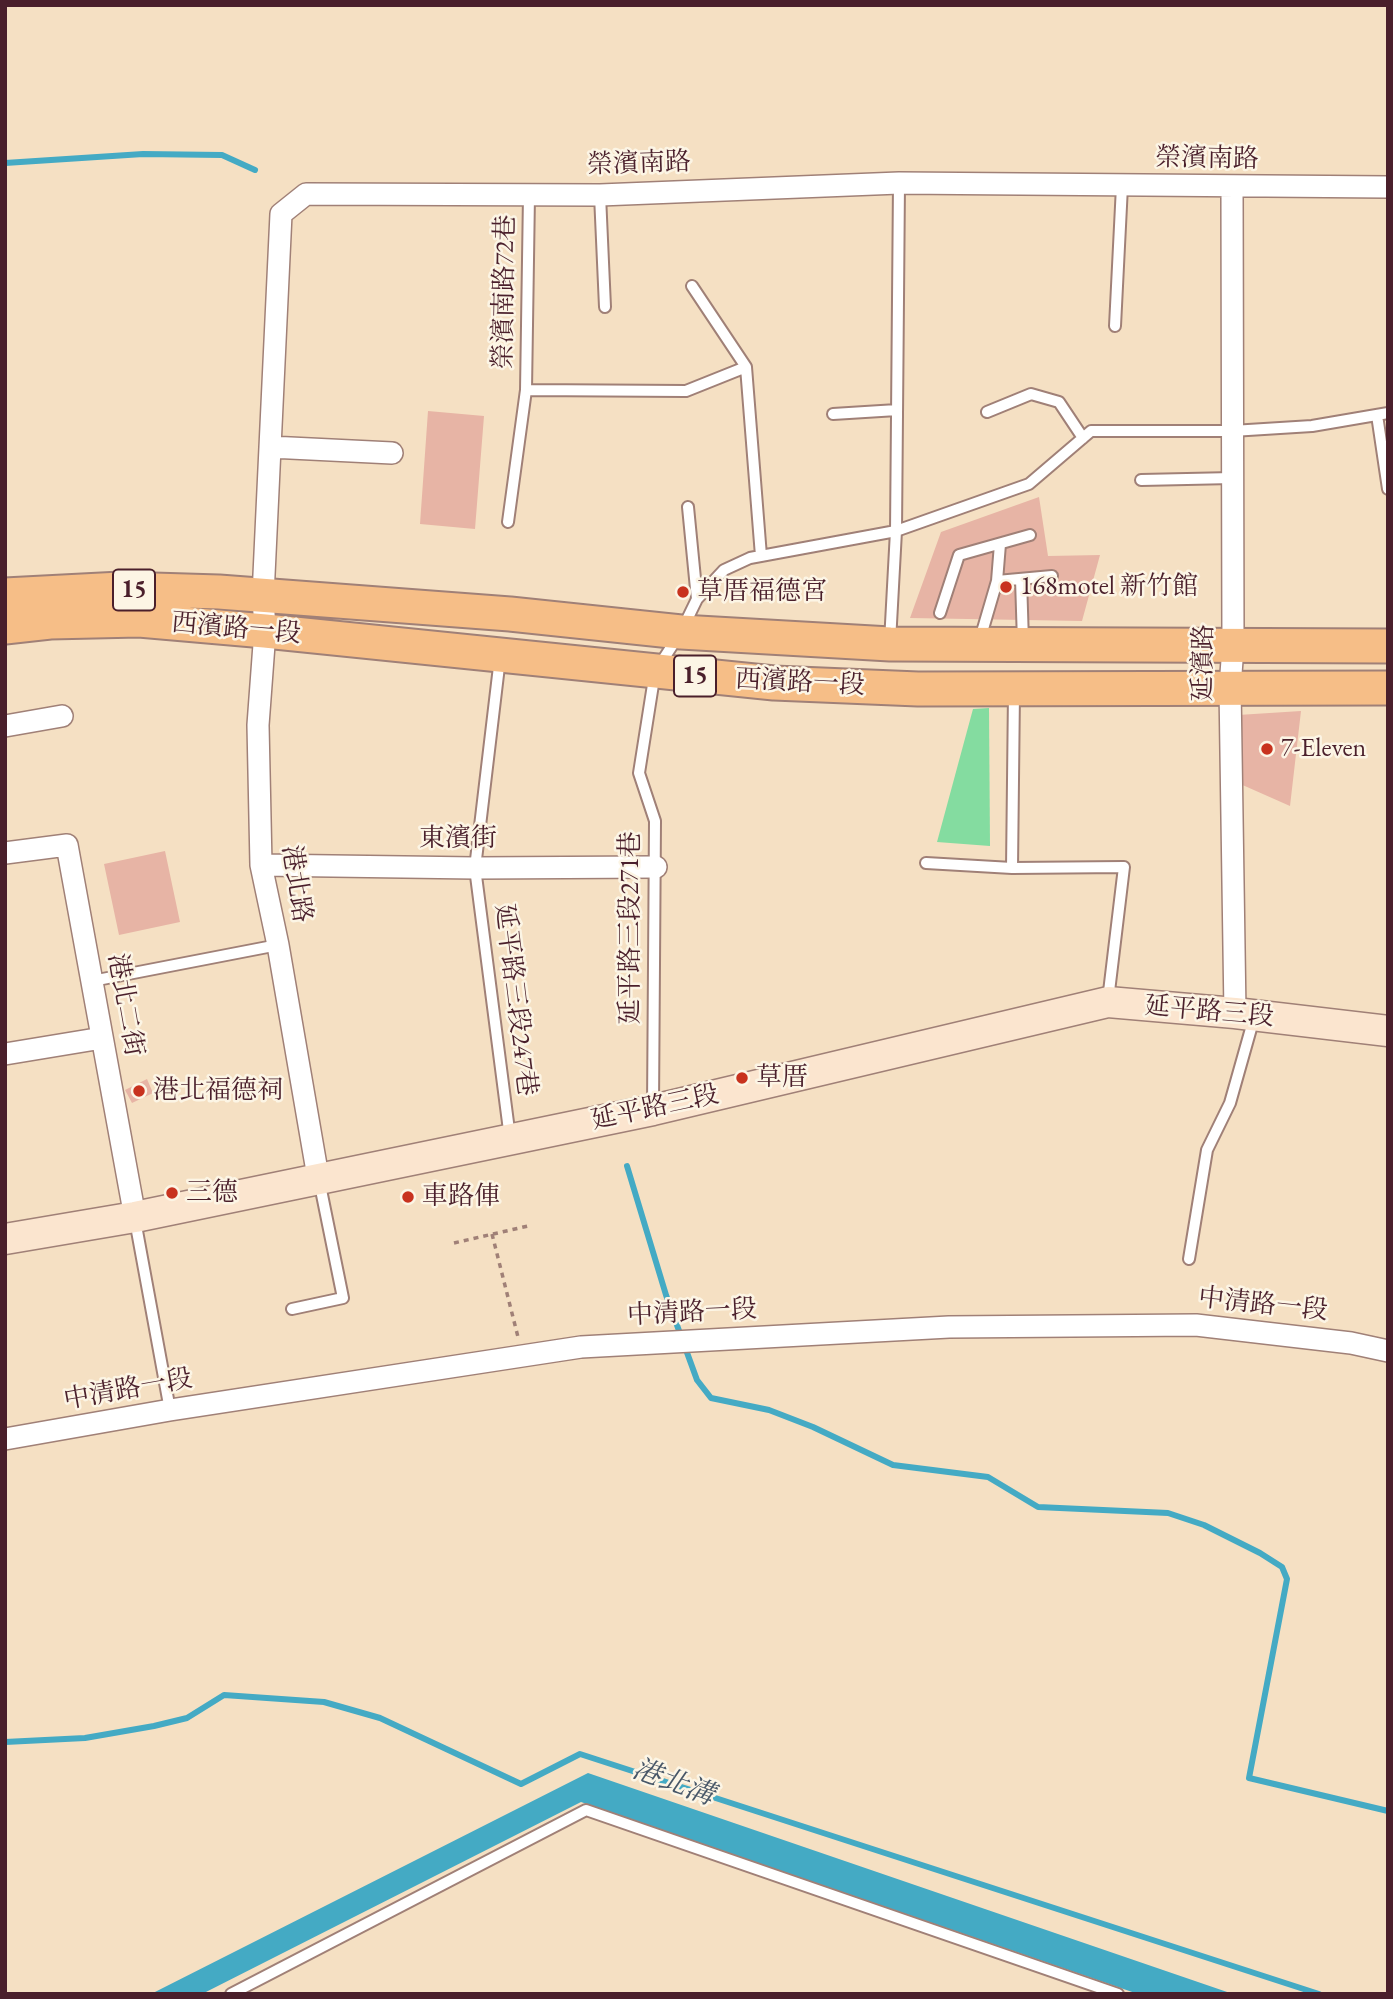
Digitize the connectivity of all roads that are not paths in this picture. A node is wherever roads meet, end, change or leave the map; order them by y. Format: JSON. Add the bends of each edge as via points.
{"nodes":[{"id":1,"x":899,"y":183,"type":"junction"},
{"id":2,"x":1122,"y":186,"type":"junction"},
{"id":3,"x":1232,"y":187,"type":"junction"},
{"id":4,"x":1388,"y":187,"type":"edge"},
{"id":5,"x":529,"y":195,"type":"junction"},
{"id":6,"x":600,"y":195,"type":"junction"},
{"id":7,"x":692,"y":286,"type":"dead end"},
{"id":8,"x":605,"y":307,"type":"dead end"},
{"id":9,"x":1115,"y":326,"type":"dead end"},
{"id":10,"x":746,"y":367,"type":"junction"},
{"id":11,"x":526,"y":390,"type":"junction"},
{"id":12,"x":897,"y":410,"type":"junction"},
{"id":13,"x":987,"y":412,"type":"dead end"},
{"id":14,"x":833,"y":414,"type":"dead end"},
{"id":15,"x":1382,"y":414,"type":"edge"},
{"id":16,"x":1233,"y":431,"type":"junction"},
{"id":17,"x":1083,"y":438,"type":"junction"},
{"id":18,"x":270,"y":447,"type":"junction"},
{"id":19,"x":392,"y":453,"type":"dead end"},
{"id":20,"x":1233,"y":478,"type":"junction"},
{"id":21,"x":1141,"y":480,"type":"dead end"},
{"id":22,"x":1388,"y":489,"type":"edge"},
{"id":23,"x":688,"y":507,"type":"dead end"},
{"id":24,"x":508,"y":522,"type":"dead end"},
{"id":25,"x":896,"y":531,"type":"junction"},
{"id":26,"x":1031,"y":535,"type":"dead end"},
{"id":27,"x":1000,"y":544,"type":"junction"},
{"id":28,"x":761,"y":556,"type":"junction"},
{"id":29,"x":1052,"y":576,"type":"dead end"},
{"id":30,"x":1021,"y":579,"type":"junction"},
{"id":31,"x":997,"y":581,"type":"junction"},
{"id":32,"x":5,"y":595,"type":"edge"},
{"id":33,"x":263,"y":596,"type":"junction"},
{"id":34,"x":696,"y":599,"type":"junction"},
{"id":35,"x":940,"y":613,"type":"dead end"},
{"id":36,"x":5,"y":627,"type":"edge"},
{"id":37,"x":265,"y":631,"type":"junction"},
{"id":38,"x":681,"y":632,"type":"junction"},
{"id":39,"x":890,"y":644,"type":"junction"},
{"id":40,"x":978,"y":645,"type":"junction"},
{"id":41,"x":1023,"y":645,"type":"junction"},
{"id":42,"x":1388,"y":646,"type":"edge"},
{"id":43,"x":1233,"y":647,"type":"junction"},
{"id":44,"x":500,"y":655,"type":"junction"},
{"id":45,"x":655,"y":672,"type":"junction"},
{"id":46,"x":1230,"y":687,"type":"junction"},
{"id":47,"x":1388,"y":688,"type":"edge"},
{"id":48,"x":1014,"y":689,"type":"junction"},
{"id":49,"x":62,"y":716,"type":"dead end"},
{"id":50,"x":5,"y":726,"type":"edge"},
{"id":51,"x":5,"y":853,"type":"edge"},
{"id":52,"x":926,"y":863,"type":"dead end"},
{"id":53,"x":261,"y":865,"type":"junction"},
{"id":54,"x":656,"y":867,"type":"junction"},
{"id":55,"x":475,"y":868,"type":"junction"},
{"id":56,"x":1012,"y":868,"type":"junction"},
{"id":57,"x":278,"y":945,"type":"junction"},
{"id":58,"x":92,"y":981,"type":"junction"},
{"id":59,"x":1108,"y":1002,"type":"junction"},
{"id":60,"x":1245,"y":1014,"type":"junction"},
{"id":61,"x":1388,"y":1031,"type":"edge"},
{"id":62,"x":102,"y":1038,"type":"junction"},
{"id":63,"x":5,"y":1054,"type":"edge"},
{"id":64,"x":653,"y":1110,"type":"junction"},
{"id":65,"x":510,"y":1139,"type":"junction"},
{"id":66,"x":318,"y":1177,"type":"junction"},
{"id":67,"x":135,"y":1217,"type":"junction"},
{"id":68,"x":5,"y":1239,"type":"edge"},
{"id":69,"x":1189,"y":1259,"type":"dead end"},
{"id":70,"x":292,"y":1309,"type":"dead end"},
{"id":71,"x":1388,"y":1352,"type":"edge"},
{"id":72,"x":170,"y":1410,"type":"junction"},
{"id":73,"x":5,"y":1439,"type":"edge"},
{"id":74,"x":231,"y":1994,"type":"edge"},
{"id":75,"x":1118,"y":1994,"type":"edge"}],
"edges":[{"from":1,"to":2,"type":"street","name":"榮濱南路"},
{"from":1,"to":6,"type":"street","name":"榮濱南路"},
{"from":1,"to":12,"type":"lane"},
{"from":2,"to":3,"type":"street","name":"榮濱南路"},
{"from":2,"to":9,"type":"lane"},
{"from":3,"to":4,"type":"street","name":"榮濱南路"},
{"from":3,"to":16,"type":"street","name":"延濱路"},
{"from":5,"to":6,"type":"street","name":"榮濱南路"},
{"from":5,"to":11,"type":"lane","name":"榮濱南路72巷"},
{"from":5,"to":18,"type":"street","name":"榮濱南路","via":[[306,194],[281,214]]},
{"from":6,"to":8,"type":"lane"},
{"from":7,"to":10,"type":"lane"},
{"from":10,"to":11,"type":"lane","name":"榮濱南路72巷","via":[[686,391]]},
{"from":10,"to":28,"type":"lane"},
{"from":11,"to":24,"type":"lane","name":"榮濱南路72巷"},
{"from":12,"to":14,"type":"lane"},
{"from":12,"to":25,"type":"lane"},
{"from":13,"to":17,"type":"lane","via":[[1031,394],[1059,402]]},
{"from":15,"to":16,"type":"lane","via":[[1312,426]]},
{"from":15,"to":22,"type":"lane"},
{"from":16,"to":17,"type":"lane","via":[[1091,430]]},
{"from":16,"to":20,"type":"street","name":"延濱路"},
{"from":17,"to":25,"type":"lane","via":[[1029,484]]},
{"from":18,"to":19,"type":"street"},
{"from":18,"to":33,"type":"street","name":"榮濱南路"},
{"from":20,"to":21,"type":"lane"},
{"from":20,"to":43,"type":"street","name":"延濱路"},
{"from":23,"to":34,"type":"lane"},
{"from":25,"to":28,"type":"lane"},
{"from":25,"to":39,"type":"lane"},
{"from":26,"to":27,"type":"lane"},
{"from":27,"to":31,"type":"lane"},
{"from":27,"to":35,"type":"lane","via":[[959,555]]},
{"from":28,"to":34,"type":"lane","via":[[724,570]]},
{"from":29,"to":30,"type":"lane"},
{"from":30,"to":31,"type":"lane"},
{"from":30,"to":41,"type":"lane"},
{"from":31,"to":40,"type":"lane"},
{"from":32,"to":33,"type":"main road","name":"西濱路一段","number":"15","via":[[121,589]]},
{"from":33,"to":37,"type":"street","name":"港北路"},
{"from":33,"to":38,"type":"main road","name":"西濱路一段","number":"15"},
{"from":34,"to":38,"type":"lane","name":"延平路三段271巷"},
{"from":36,"to":37,"type":"main road","name":"西濱路一段","number":"15","via":[[139,620]]},
{"from":37,"to":44,"type":"main road","name":"西濱路一段","number":"15"},
{"from":37,"to":53,"type":"street","name":"港北路","via":[[258,725]]},
{"from":38,"to":39,"type":"main road","name":"西濱路一段","number":"15"},
{"from":38,"to":45,"type":"lane","name":"延平路三段271巷"},
{"from":39,"to":40,"type":"main road","name":"西濱路一段","number":"15"},
{"from":40,"to":41,"type":"main road","name":"西濱路一段","number":"15"},
{"from":41,"to":43,"type":"main road","name":"西濱路一段","number":"15"},
{"from":42,"to":43,"type":"main road","name":"西濱路一段","number":"15"},
{"from":43,"to":46,"type":"street","name":"延濱路"},
{"from":44,"to":45,"type":"main road","name":"西濱路一段","number":"15"},
{"from":44,"to":55,"type":"lane","name":"延平路三段247巷"},
{"from":45,"to":48,"type":"main road","name":"西濱路一段","number":"15","via":[[774,683]]},
{"from":45,"to":54,"type":"lane","name":"延平路三段271巷","via":[[639,774],[655,821]]},
{"from":46,"to":47,"type":"main road","name":"西濱路一段","number":"15"},
{"from":46,"to":48,"type":"main road","name":"西濱路一段","number":"15"},
{"from":46,"to":60,"type":"street","name":"延濱路"},
{"from":48,"to":56,"type":"lane"},
{"from":49,"to":50,"type":"street"},
{"from":51,"to":58,"type":"street","name":"港北二街","via":[[67,845]]},
{"from":52,"to":56,"type":"lane"},
{"from":53,"to":55,"type":"street","name":"東濱街"},
{"from":53,"to":57,"type":"street","name":"港北路"},
{"from":54,"to":55,"type":"street","name":"東濱街"},
{"from":54,"to":64,"type":"lane","name":"延平路三段271巷"},
{"from":55,"to":65,"type":"lane","name":"延平路三段247巷"},
{"from":56,"to":59,"type":"lane","via":[[1124,867]]},
{"from":57,"to":58,"type":"lane"},
{"from":57,"to":66,"type":"street","name":"港北路"},
{"from":58,"to":62,"type":"street","name":"港北二街"},
{"from":59,"to":60,"type":"street","name":"延平路三段"},
{"from":59,"to":64,"type":"street","name":"延平路三段"},
{"from":60,"to":61,"type":"street","name":"延平路三段"},
{"from":60,"to":69,"type":"lane","via":[[1230,1102],[1207,1150]]},
{"from":62,"to":63,"type":"street"},
{"from":62,"to":67,"type":"street","name":"港北二街"},
{"from":64,"to":65,"type":"street","name":"延平路三段"},
{"from":65,"to":66,"type":"street","name":"延平路三段"},
{"from":66,"to":67,"type":"street","name":"延平路三段"},
{"from":66,"to":70,"type":"lane","via":[[343,1298]]},
{"from":67,"to":68,"type":"street","name":"延平路三段"},
{"from":67,"to":72,"type":"lane"},
{"from":71,"to":72,"type":"street","name":"中清路一段","via":[[1351,1343],[1196,1325],[949,1327],[581,1347]]},
{"from":72,"to":73,"type":"street","name":"中清路一段"},
{"from":74,"to":75,"type":"lane","via":[[586,1810]]}]}
